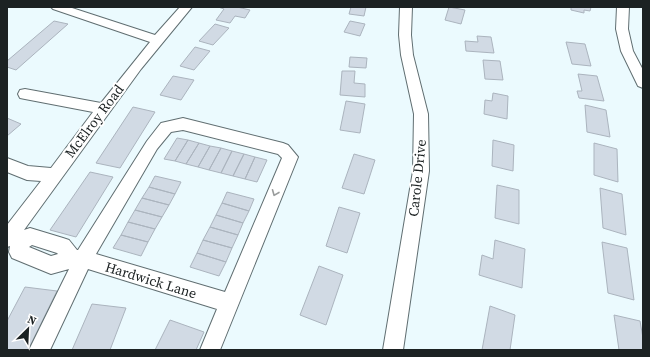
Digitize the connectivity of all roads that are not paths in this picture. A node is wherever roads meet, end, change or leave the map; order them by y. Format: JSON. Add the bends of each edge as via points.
{"nodes":[{"id":1,"x":57,"y":7,"type":"edge"},
{"id":2,"x":186,"y":7,"type":"edge"},
{"id":3,"x":406,"y":7,"type":"edge"},
{"id":4,"x":623,"y":7,"type":"edge"},
{"id":5,"x":158,"y":40,"type":"junction"},
{"id":6,"x":643,"y":83,"type":"edge"},
{"id":7,"x":25,"y":94,"type":"dead end"},
{"id":8,"x":104,"y":109,"type":"junction"},
{"id":9,"x":7,"y":165,"type":"edge"},
{"id":10,"x":54,"y":175,"type":"junction"},
{"id":11,"x":11,"y":242,"type":"edge"},
{"id":12,"x":54,"y":243,"type":"junction"},
{"id":13,"x":77,"y":259,"type":"junction"},
{"id":14,"x":42,"y":261,"type":"junction"},
{"id":15,"x":230,"y":303,"type":"junction"},
{"id":16,"x":39,"y":350,"type":"edge"},
{"id":17,"x":210,"y":350,"type":"edge"},
{"id":18,"x":393,"y":350,"type":"edge"}],
"edges":[{"from":1,"to":5,"type":"street"},
{"from":2,"to":5,"type":"street","name":"McElroy Road"},
{"from":3,"to":18,"type":"street","name":"Carole Drive","via":[[407,55],[421,114],[422,141],[420,172]]},
{"from":4,"to":6,"type":"street","via":[[622,29],[627,50]]},
{"from":5,"to":8,"type":"street","name":"McElroy Road"},
{"from":7,"to":8,"type":"street"},
{"from":8,"to":10,"type":"street","name":"McElroy Road"},
{"from":9,"to":10,"type":"street","via":[[27,173]]},
{"from":10,"to":11,"type":"street","name":"McElroy Road"},
{"from":11,"to":12,"type":"street","via":[[30,236]]},
{"from":11,"to":14,"type":"street","via":[[18,252]]},
{"from":12,"to":13,"type":"street","via":[[63,246]]},
{"from":12,"to":14,"type":"street"},
{"from":13,"to":14,"type":"street","via":[[51,265]]},
{"from":13,"to":15,"type":"street","name":"Hardwick Lane"},
{"from":13,"to":15,"type":"street","one_way":true,"via":[[166,127],[183,124],[283,149],[290,157]]},
{"from":13,"to":16,"type":"street"},
{"from":15,"to":17,"type":"street"}]}
